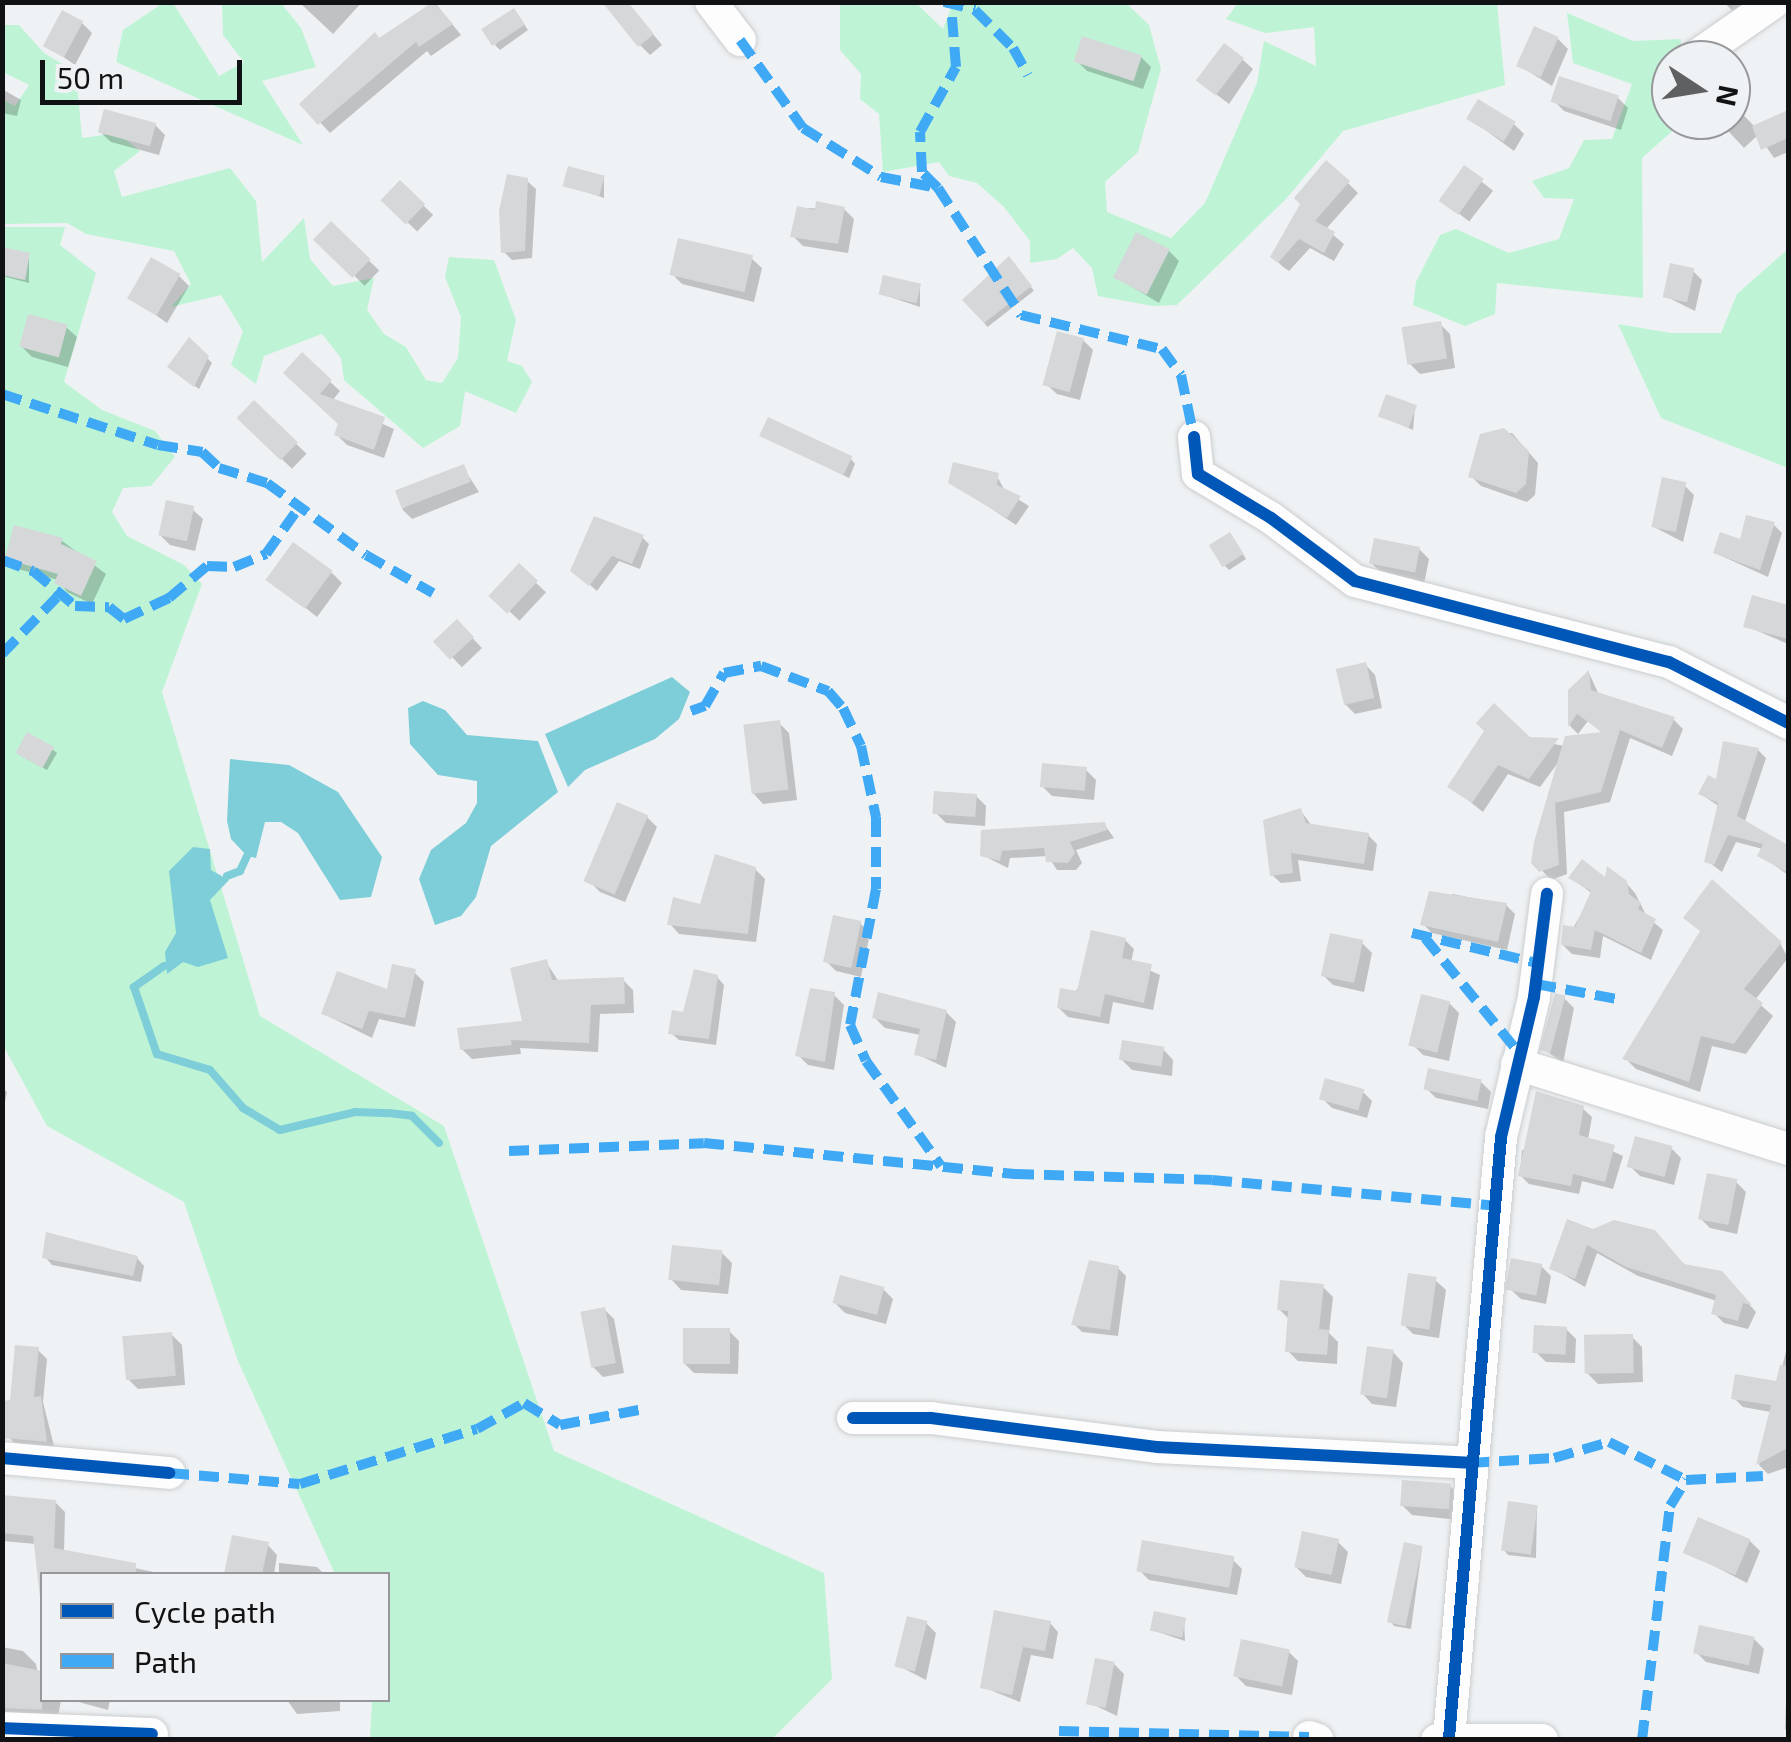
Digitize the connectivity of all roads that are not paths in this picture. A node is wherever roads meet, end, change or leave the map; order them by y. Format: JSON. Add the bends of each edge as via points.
{"nodes":[{"id":1,"x":711,"y":2,"type":"edge"},
{"id":2,"x":1774,"y":2,"type":"edge"},
{"id":3,"x":740,"y":40,"type":"dead end"},
{"id":4,"x":1720,"y":40,"type":"edge"},
{"id":5,"x":1194,"y":437,"type":"dead end"},
{"id":6,"x":1788,"y":723,"type":"edge"},
{"id":7,"x":1547,"y":894,"type":"dead end"},
{"id":8,"x":1517,"y":1064,"type":"junction"},
{"id":9,"x":1788,"y":1149,"type":"edge"},
{"id":10,"x":853,"y":1418,"type":"dead end"},
{"id":11,"x":2,"y":1458,"type":"edge"},
{"id":12,"x":1469,"y":1462,"type":"junction"},
{"id":13,"x":169,"y":1473,"type":"dead end"},
{"id":14,"x":2,"y":1728,"type":"edge"},
{"id":15,"x":152,"y":1734,"type":"dead end"},
{"id":16,"x":1449,"y":1738,"type":"edge"},
{"id":17,"x":1437,"y":1740,"type":"edge"},
{"id":18,"x":1542,"y":1740,"type":"edge"}],
"edges":[{"from":1,"to":3,"type":"street"},
{"from":2,"to":4,"type":"street"},
{"from":5,"to":6,"type":"street","via":[[1198,474],[1272,518],[1356,581],[1669,662]]},
{"from":7,"to":8,"type":"street","via":[[1534,997]]},
{"from":8,"to":9,"type":"street"},
{"from":8,"to":12,"type":"street","via":[[1501,1137]]},
{"from":10,"to":12,"type":"street","via":[[930,1418],[1158,1447]]},
{"from":11,"to":13,"type":"street"},
{"from":12,"to":16,"type":"street"},
{"from":14,"to":15,"type":"street"},
{"from":16,"to":17,"type":"street"},
{"from":16,"to":18,"type":"street"}]}
